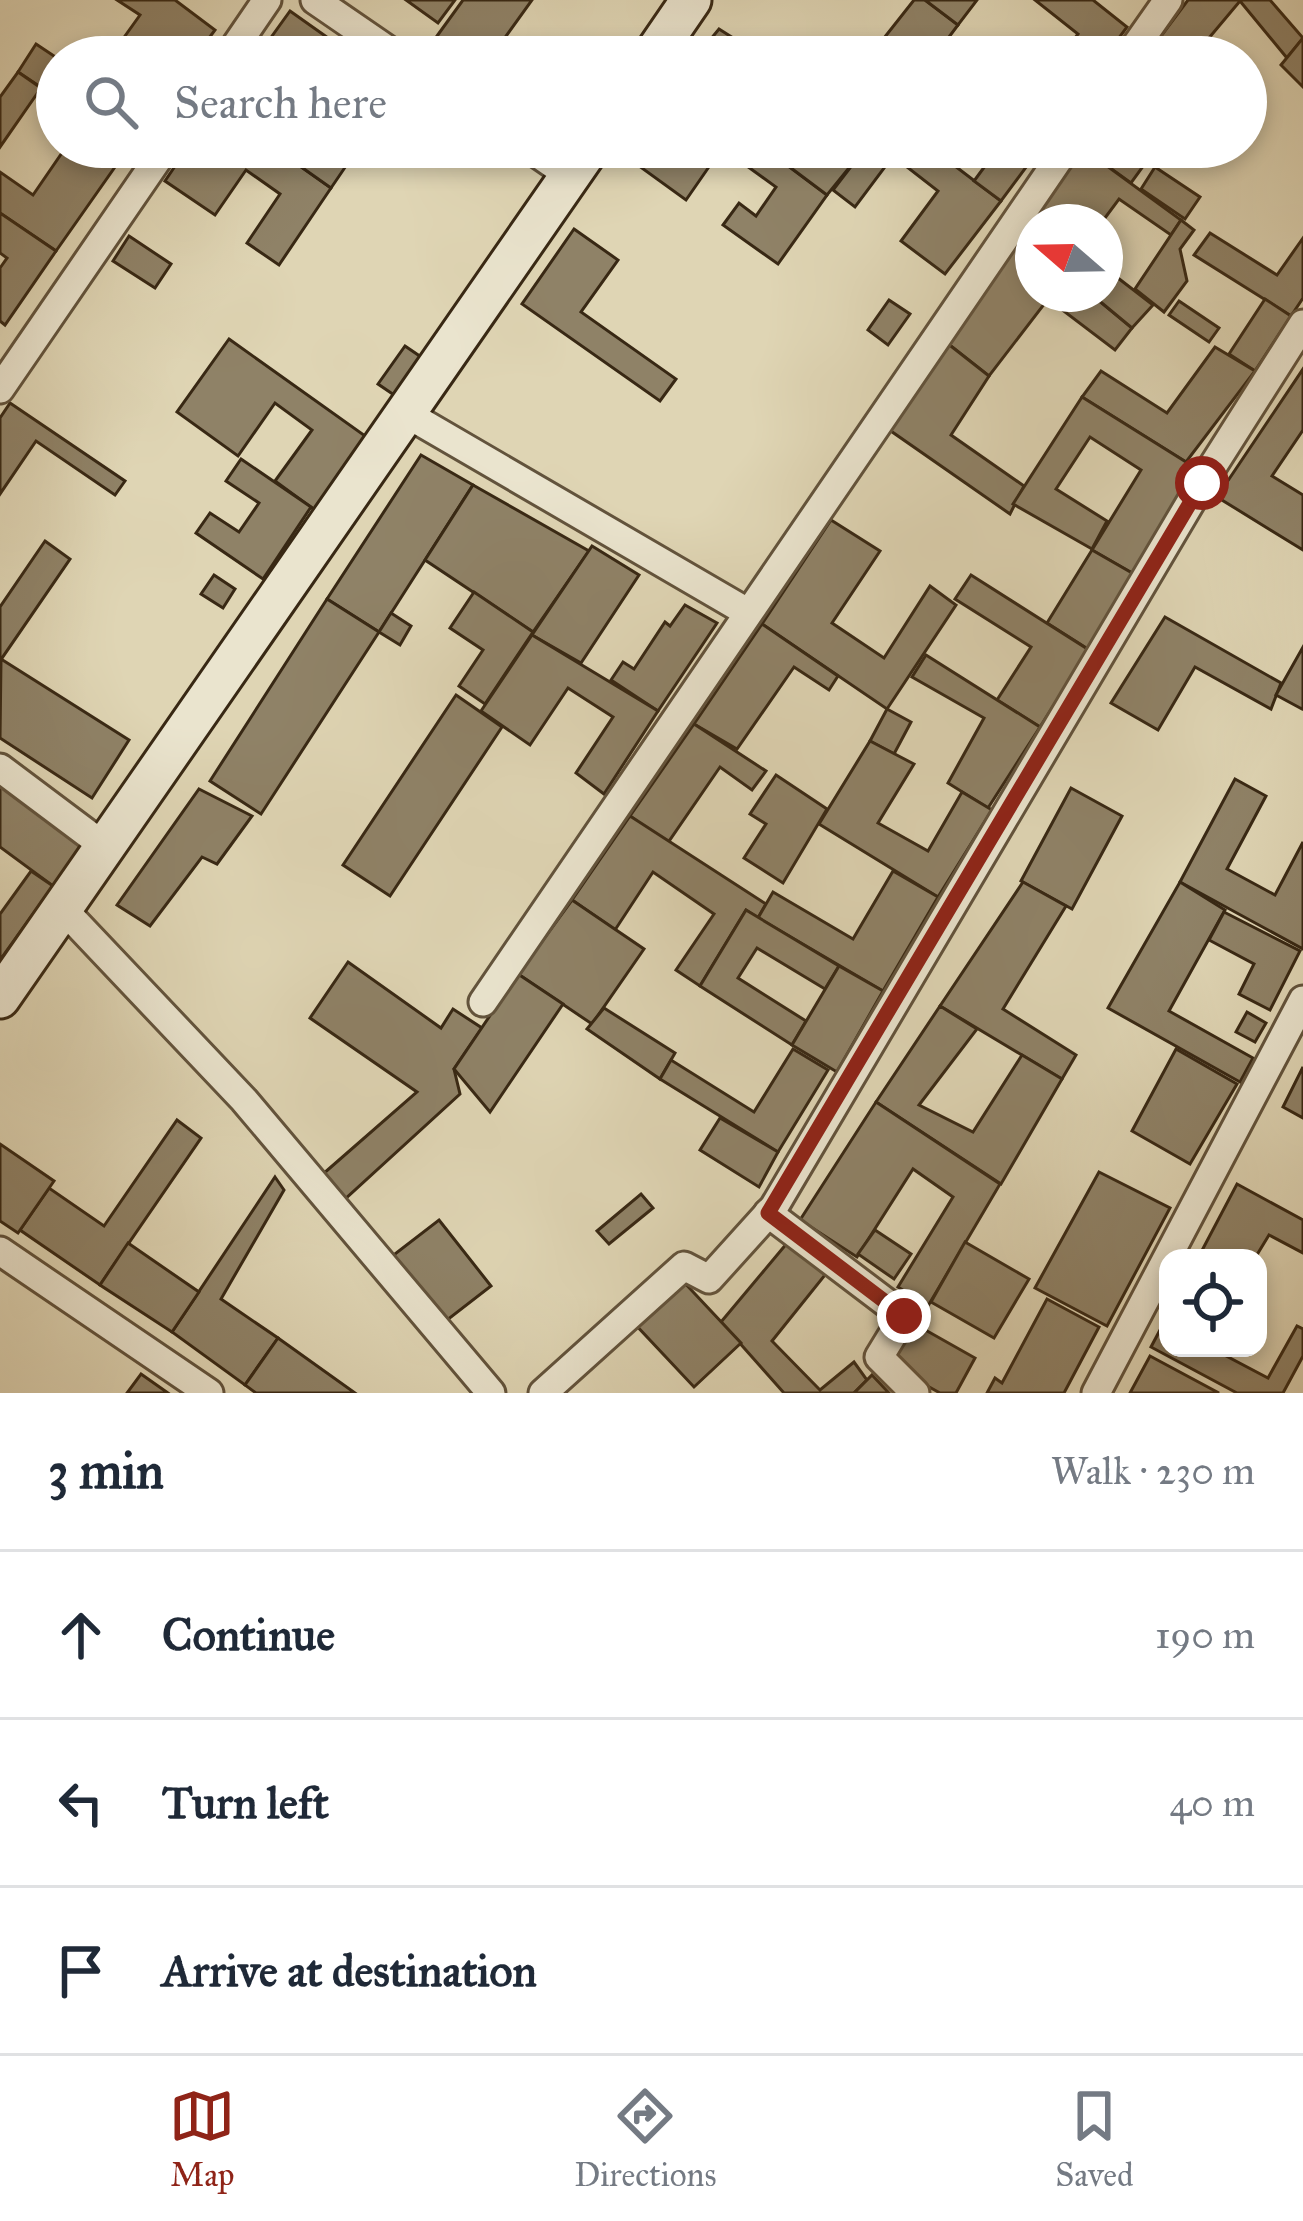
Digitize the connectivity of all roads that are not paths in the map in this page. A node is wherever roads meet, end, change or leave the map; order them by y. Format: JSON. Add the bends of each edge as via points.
{"nodes":[{"id":1,"x":267,"y":0,"type":"edge"},
{"id":2,"x":315,"y":0,"type":"edge"},
{"id":3,"x":691,"y":0,"type":"edge"},
{"id":4,"x":1168,"y":0,"type":"edge"},
{"id":5,"x":242,"y":36,"type":"edge"},
{"id":6,"x":367,"y":36,"type":"edge"},
{"id":7,"x":666,"y":36,"type":"edge"},
{"id":8,"x":1143,"y":36,"type":"edge"},
{"id":9,"x":152,"y":168,"type":"edge"},
{"id":10,"x":575,"y":168,"type":"edge"},
{"id":11,"x":1052,"y":168,"type":"edge"},
{"id":12,"x":1303,"y":324,"type":"edge"},
{"id":13,"x":0,"y":389,"type":"edge"},
{"id":14,"x":407,"y":413,"type":"junction"},
{"id":15,"x":747,"y":612,"type":"junction"},
{"id":16,"x":0,"y":768,"type":"edge"},
{"id":17,"x":108,"y":849,"type":"junction"},
{"id":18,"x":64,"y":910,"type":"junction"},
{"id":19,"x":0,"y":998,"type":"edge"},
{"id":20,"x":1303,"y":1000,"type":"edge"},
{"id":21,"x":483,"y":1002,"type":"dead end"},
{"id":22,"x":768,"y":1213,"type":"junction"},
{"id":23,"x":0,"y":1251,"type":"edge"},
{"id":24,"x":209,"y":1393,"type":"edge"},
{"id":25,"x":490,"y":1393,"type":"edge"},
{"id":26,"x":543,"y":1393,"type":"edge"},
{"id":27,"x":915,"y":1393,"type":"edge"},
{"id":28,"x":1096,"y":1393,"type":"edge"}],
"edges":[{"from":1,"to":5,"type":"street"},
{"from":2,"to":6,"type":"street"},
{"from":3,"to":7,"type":"street"},
{"from":4,"to":8,"type":"street"},
{"from":9,"to":13,"type":"street"},
{"from":10,"to":14,"type":"street"},
{"from":11,"to":15,"type":"street"},
{"from":12,"to":22,"type":"street"},
{"from":14,"to":15,"type":"street"},
{"from":14,"to":17,"type":"street"},
{"from":15,"to":21,"type":"street"},
{"from":16,"to":17,"type":"street"},
{"from":17,"to":18,"type":"street"},
{"from":18,"to":19,"type":"street"},
{"from":18,"to":25,"type":"street","via":[[244,1100]]},
{"from":20,"to":28,"type":"street"},
{"from":22,"to":26,"type":"street","via":[[709,1279],[684,1266]]},
{"from":22,"to":27,"type":"street","via":[[904,1316],[879,1357]]},
{"from":23,"to":24,"type":"street"}]}
